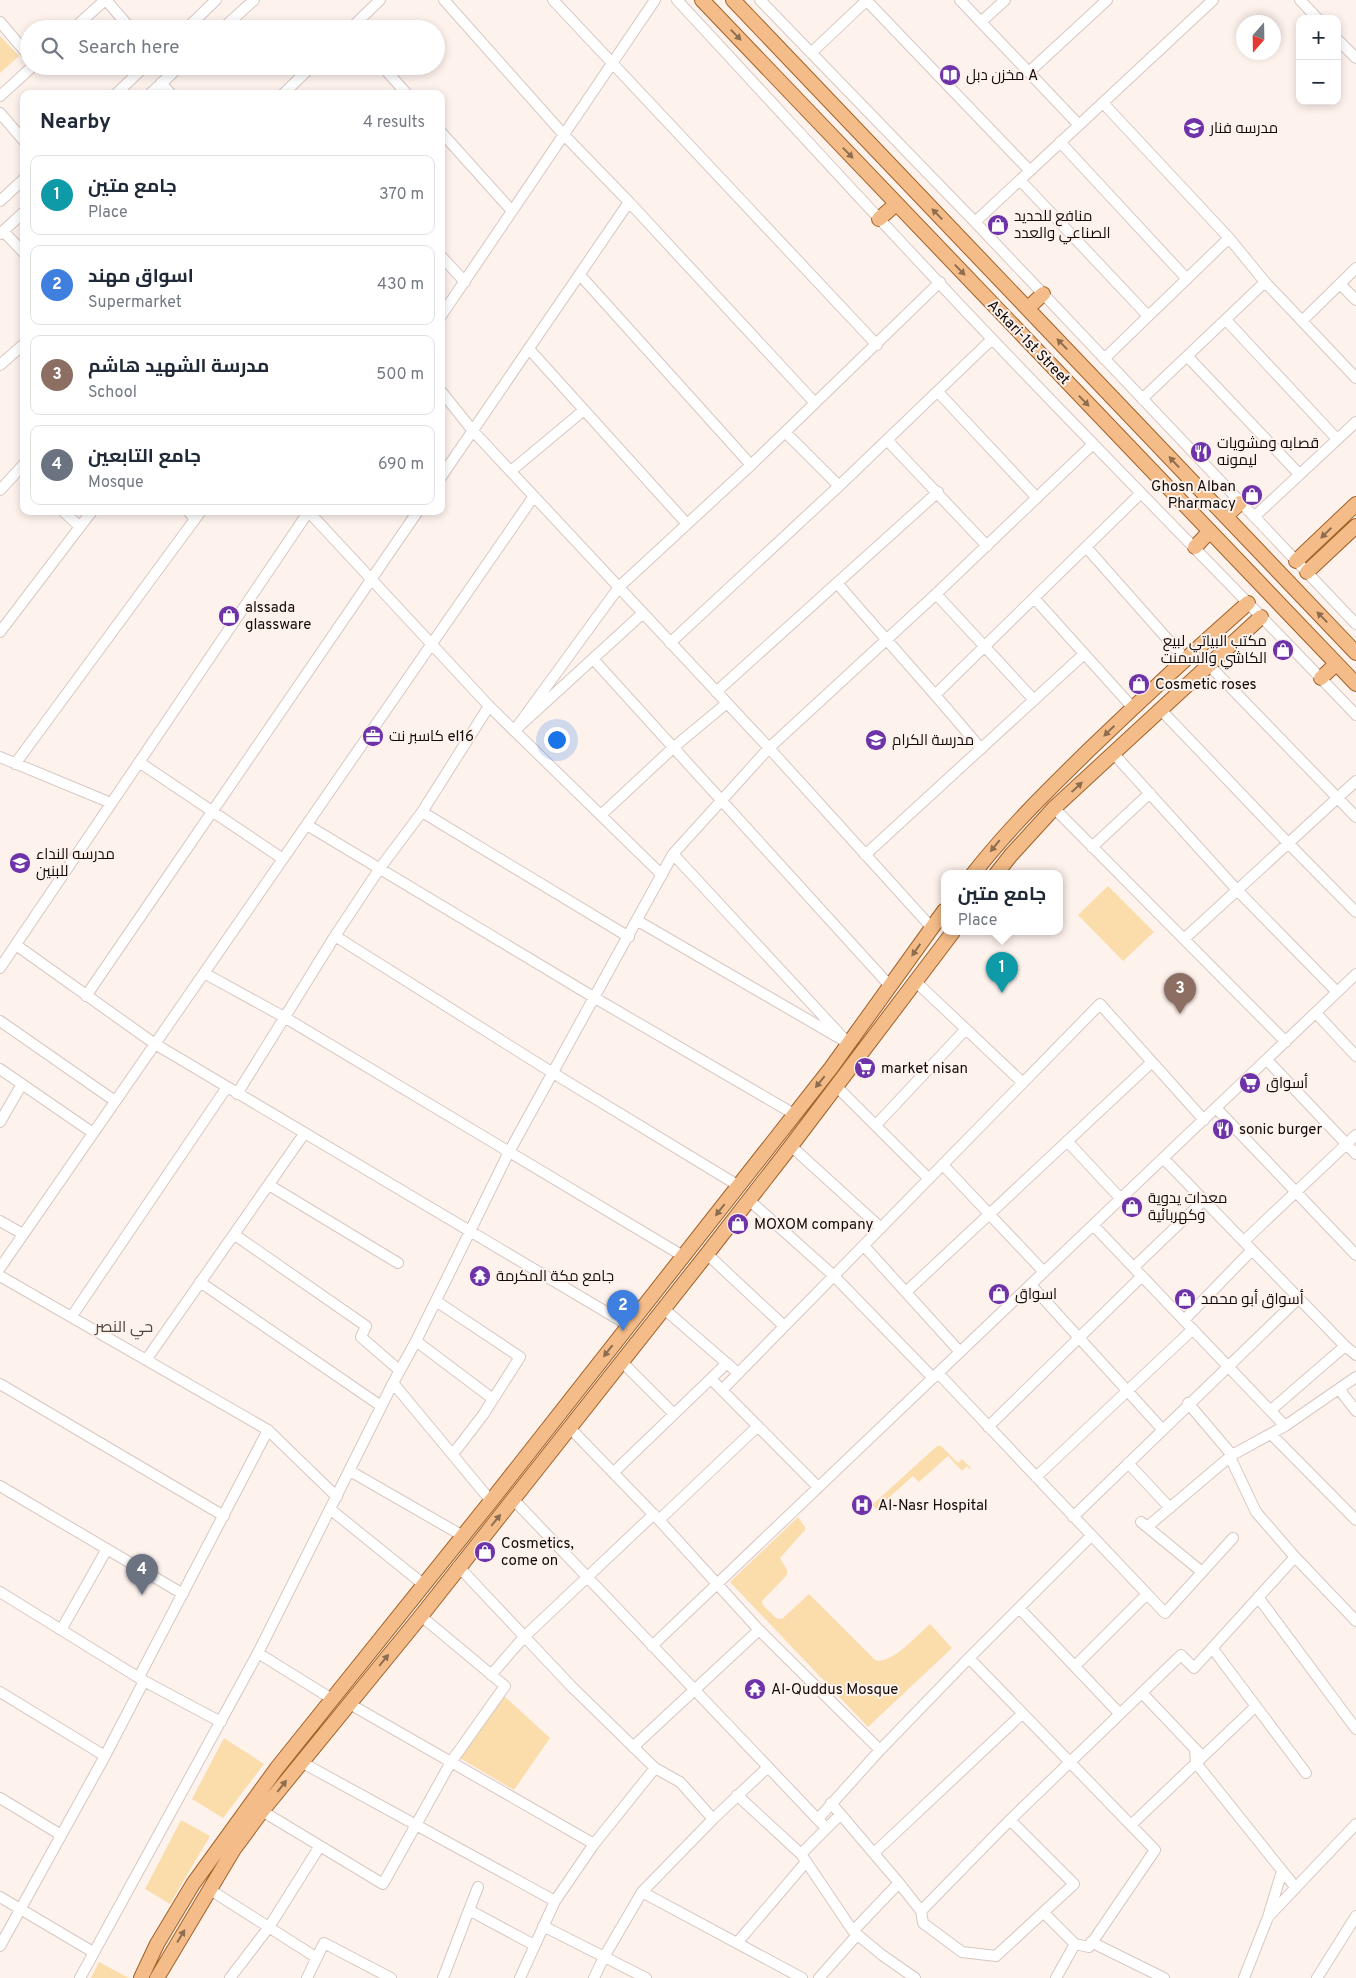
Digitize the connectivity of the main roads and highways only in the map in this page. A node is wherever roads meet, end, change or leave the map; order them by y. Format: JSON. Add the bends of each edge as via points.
{"nodes":[{"id":1,"x":702,"y":0,"type":"edge"},
{"id":2,"x":733,"y":0,"type":"edge"},
{"id":3,"x":896,"y":204,"type":"junction"},
{"id":4,"x":880,"y":219,"type":"road end"},
{"id":5,"x":1043,"y":294,"type":"road end"},
{"id":6,"x":1028,"y":308,"type":"junction"},
{"id":7,"x":1240,"y":503,"type":"road end"},
{"id":8,"x":1356,"y":504,"type":"edge"},
{"id":9,"x":1226,"y":516,"type":"junction"},
{"id":10,"x":1356,"y":526,"type":"edge"},
{"id":11,"x":1210,"y":531,"type":"junction"},
{"id":12,"x":1195,"y":547,"type":"road end"},
{"id":13,"x":1296,"y":561,"type":"road end"},
{"id":14,"x":1307,"y":572,"type":"road end"},
{"id":15,"x":1280,"y":574,"type":"junction"},
{"id":16,"x":1265,"y":588,"type":"junction"},
{"id":17,"x":1294,"y":589,"type":"junction"},
{"id":18,"x":1248,"y":603,"type":"road end"},
{"id":19,"x":1278,"y":603,"type":"junction"},
{"id":20,"x":1261,"y":617,"type":"road end"},
{"id":21,"x":1208,"y":639,"type":"junction"},
{"id":22,"x":1355,"y":650,"type":"edge"},
{"id":23,"x":1220,"y":653,"type":"junction"},
{"id":24,"x":1336,"y":664,"type":"junction"},
{"id":25,"x":1321,"y":678,"type":"road end"},
{"id":26,"x":1356,"y":684,"type":"edge"},
{"id":27,"x":976,"y":870,"type":"edge"},
{"id":28,"x":999,"y":870,"type":"edge"},
{"id":29,"x":941,"y":915,"type":"edge"},
{"id":30,"x":951,"y":935,"type":"edge"},
{"id":31,"x":651,"y":1297,"type":"junction"},
{"id":32,"x":663,"y":1308,"type":"junction"},
{"id":33,"x":141,"y":1978,"type":"edge"},
{"id":34,"x":157,"y":1978,"type":"edge"}],
"edges":[{"from":1,"to":3,"type":"main road","name":"Askari-1st Street","one_way":true},
{"from":6,"to":2,"type":"main road","name":"Askari-1st Street","one_way":true},
{"from":3,"to":4,"type":"main road"},
{"from":3,"to":11,"type":"main road","name":"Askari-1st Street","one_way":true},
{"from":5,"to":6,"type":"main road"},
{"from":9,"to":6,"type":"main road","name":"Askari-1st Street","one_way":true},
{"from":7,"to":9,"type":"main road"},
{"from":8,"to":13,"type":"main road","one_way":true},
{"from":9,"to":15,"type":"main road","name":"Askari-1st Street"},
{"from":10,"to":14,"type":"main road"},
{"from":11,"to":12,"type":"main road"},
{"from":11,"to":16,"type":"main road","name":"Askari-1st Street"},
{"from":15,"to":16,"type":"main road"},
{"from":15,"to":17,"type":"main road","name":"Askari-1st Street"},
{"from":16,"to":19,"type":"main road","name":"Askari-1st Street"},
{"from":17,"to":19,"type":"main road"},
{"from":22,"to":17,"type":"main road","name":"Askari-1st Street","one_way":true},
{"from":18,"to":21,"type":"main road"},
{"from":19,"to":24,"type":"main road","name":"Askari-1st Street"},
{"from":20,"to":23,"type":"main road"},
{"from":21,"to":23,"type":"main road"},
{"from":21,"to":27,"type":"main road","one_way":true,"via":[[1038,800]]},
{"from":28,"to":23,"type":"main road","one_way":true,"via":[[1054,808]]},
{"from":24,"to":25,"type":"main road"},
{"from":24,"to":26,"type":"main road","name":"Askari-1st Street"},
{"from":29,"to":31,"type":"main road","one_way":true,"via":[[848,1043]]},
{"from":30,"to":32,"type":"main road","via":[[837,1087]]},
{"from":31,"to":32,"type":"main road"},
{"from":31,"to":33,"type":"main road","one_way":true,"via":[[277,1768],[193,1884]]},
{"from":34,"to":32,"type":"main road","one_way":true,"via":[[234,1849],[262,1811],[421,1616]]}]}
